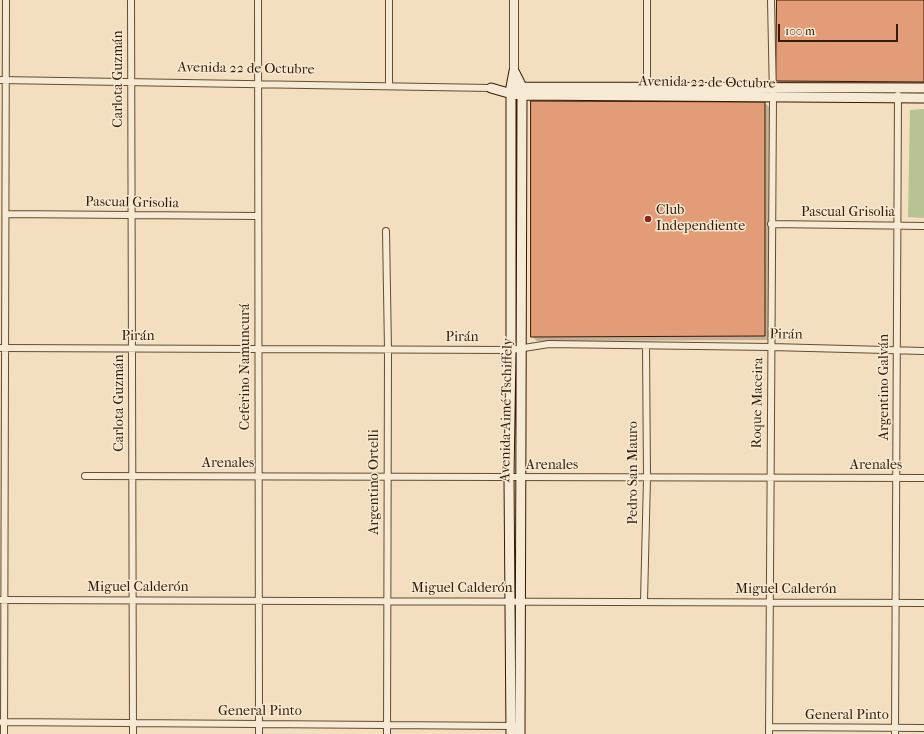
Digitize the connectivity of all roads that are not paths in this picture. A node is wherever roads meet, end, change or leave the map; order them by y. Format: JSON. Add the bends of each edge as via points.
{"nodes":[{"id":1,"x":6,"y":0,"type":"edge"},
{"id":2,"x":131,"y":0,"type":"edge"},
{"id":3,"x":258,"y":0,"type":"edge"},
{"id":4,"x":389,"y":0,"type":"edge"},
{"id":5,"x":514,"y":0,"type":"edge"},
{"id":6,"x":647,"y":0,"type":"edge"},
{"id":7,"x":771,"y":0,"type":"edge"},
{"id":8,"x":514,"y":71,"type":"junction"},
{"id":9,"x":3,"y":80,"type":"edge"},
{"id":10,"x":131,"y":81,"type":"junction"},
{"id":11,"x":258,"y":83,"type":"junction"},
{"id":12,"x":389,"y":85,"type":"junction"},
{"id":13,"x":771,"y":86,"type":"junction"},
{"id":14,"x":647,"y":87,"type":"junction"},
{"id":15,"x":899,"y":87,"type":"junction"},
{"id":16,"x":491,"y":88,"type":"joint"},
{"id":17,"x":924,"y":88,"type":"edge"},
{"id":18,"x":511,"y":91,"type":"junction"},
{"id":19,"x":522,"y":91,"type":"junction"},
{"id":20,"x":773,"y":97,"type":"junction"},
{"id":21,"x":898,"y":98,"type":"junction"},
{"id":22,"x":924,"y":98,"type":"edge"},
{"id":23,"x":6,"y":214,"type":"junction"},
{"id":24,"x":131,"y":215,"type":"junction"},
{"id":25,"x":258,"y":216,"type":"junction"},
{"id":26,"x":771,"y":224,"type":"junction"},
{"id":27,"x":898,"y":225,"type":"junction"},
{"id":28,"x":924,"y":226,"type":"edge"},
{"id":29,"x":386,"y":231,"type":"dead end"},
{"id":30,"x":646,"y":346,"type":"junction"},
{"id":31,"x":771,"y":347,"type":"junction"},
{"id":32,"x":3,"y":348,"type":"edge"},
{"id":33,"x":522,"y":348,"type":"junction"},
{"id":34,"x":132,"y":349,"type":"junction"},
{"id":35,"x":258,"y":349,"type":"junction"},
{"id":36,"x":388,"y":350,"type":"junction"},
{"id":37,"x":511,"y":350,"type":"junction"},
{"id":38,"x":897,"y":350,"type":"junction"},
{"id":39,"x":924,"y":351,"type":"edge"},
{"id":40,"x":2,"y":475,"type":"edge"},
{"id":41,"x":85,"y":476,"type":"dead end"},
{"id":42,"x":132,"y":476,"type":"junction"},
{"id":43,"x":386,"y":476,"type":"junction"},
{"id":44,"x":258,"y":477,"type":"junction"},
{"id":45,"x":769,"y":477,"type":"junction"},
{"id":46,"x":509,"y":478,"type":"junction"},
{"id":47,"x":520,"y":478,"type":"junction"},
{"id":48,"x":647,"y":478,"type":"junction"},
{"id":49,"x":897,"y":478,"type":"junction"},
{"id":50,"x":924,"y":478,"type":"edge"},
{"id":51,"x":2,"y":600,"type":"edge"},
{"id":52,"x":132,"y":600,"type":"junction"},
{"id":53,"x":258,"y":600,"type":"junction"},
{"id":54,"x":388,"y":601,"type":"junction"},
{"id":55,"x":520,"y":601,"type":"junction"},
{"id":56,"x":644,"y":601,"type":"junction"},
{"id":57,"x":510,"y":602,"type":"junction"},
{"id":58,"x":770,"y":602,"type":"junction"},
{"id":59,"x":896,"y":603,"type":"junction"},
{"id":60,"x":924,"y":603,"type":"edge"},
{"id":61,"x":2,"y":722,"type":"edge"},
{"id":62,"x":133,"y":723,"type":"junction"},
{"id":63,"x":259,"y":724,"type":"junction"},
{"id":64,"x":387,"y":724,"type":"junction"},
{"id":65,"x":924,"y":728,"type":"edge"},
{"id":66,"x":516,"y":730,"type":"edge"},
{"id":67,"x":769,"y":731,"type":"edge"},
{"id":68,"x":895,"y":731,"type":"edge"},
{"id":69,"x":4,"y":734,"type":"edge"},
{"id":70,"x":133,"y":734,"type":"edge"},
{"id":71,"x":259,"y":734,"type":"edge"},
{"id":72,"x":387,"y":734,"type":"edge"}],
"edges":[{"from":1,"to":9,"type":"street"},
{"from":2,"to":10,"type":"street","name":"Carlota Guzmán"},
{"from":3,"to":11,"type":"street","name":"Ceferino Namuncurá"},
{"from":4,"to":12,"type":"street"},
{"from":5,"to":8,"type":"street"},
{"from":6,"to":14,"type":"street"},
{"from":7,"to":13,"type":"street","name":"Roque Maceira"},
{"from":8,"to":18,"type":"main road","name":"Avenida Aimé Tschiffely"},
{"from":8,"to":19,"type":"main road"},
{"from":9,"to":10,"type":"street","name":"Avenida 22 de Octubre"},
{"from":9,"to":23,"type":"street"},
{"from":10,"to":11,"type":"street","name":"Avenida 22 de Octubre"},
{"from":10,"to":24,"type":"street","name":"Carlota Guzmán"},
{"from":11,"to":12,"type":"street","name":"Avenida 22 de Octubre"},
{"from":11,"to":25,"type":"street","name":"Ceferino Namuncurá"},
{"from":12,"to":16,"type":"street","name":"Avenida 22 de Octubre"},
{"from":13,"to":14,"type":"main road","name":"Avenida 22 de Octubre"},
{"from":13,"to":15,"type":"main road","name":"Avenida 22 de Octubre"},
{"from":13,"to":20,"type":"street","name":"Roque Maceira"},
{"from":14,"to":19,"type":"main road","name":"Avenida 22 de Octubre"},
{"from":15,"to":17,"type":"main road","name":"Avenida 22 de Octubre"},
{"from":15,"to":21,"type":"street","name":"Argentino Galván"},
{"from":16,"to":18,"type":"main road","name":"Avenida 22 de Octubre"},
{"from":18,"to":19,"type":"main road","name":"Avenida 22 de Octubre"},
{"from":18,"to":37,"type":"main road","name":"Avenida Aimé Tschiffely"},
{"from":19,"to":20,"type":"main road","name":"Avenida 22 de Octubre"},
{"from":19,"to":33,"type":"main road","name":"Avenida Aimé Tschiffely"},
{"from":20,"to":21,"type":"main road","name":"Avenida 22 de Octubre"},
{"from":20,"to":26,"type":"street","name":"Roque Maceira"},
{"from":21,"to":22,"type":"main road","name":"Avenida 22 de Octubre"},
{"from":21,"to":27,"type":"street","name":"Argentino Galván"},
{"from":23,"to":24,"type":"street","name":"Pascual Grisolia"},
{"from":23,"to":32,"type":"street"},
{"from":24,"to":25,"type":"street","name":"Pascual Grisolia"},
{"from":24,"to":34,"type":"street","name":"Carlota Guzmán"},
{"from":25,"to":35,"type":"street","name":"Ceferino Namuncurá"},
{"from":26,"to":27,"type":"street","name":"Pascual Grisolia"},
{"from":26,"to":31,"type":"street","name":"Roque Maceira"},
{"from":27,"to":28,"type":"street","name":"Pascual Grisolia"},
{"from":27,"to":38,"type":"street","name":"Argentino Galván"},
{"from":29,"to":36,"type":"street","name":"Argentino Ortelli"},
{"from":30,"to":31,"type":"street","name":"Pirán"},
{"from":30,"to":33,"type":"street","name":"Pirán","via":[[549,344]]},
{"from":30,"to":48,"type":"street","name":"Pedro San Mauro"},
{"from":31,"to":38,"type":"street","name":"Pirán"},
{"from":31,"to":45,"type":"street","name":"Roque Maceira"},
{"from":32,"to":34,"type":"street","name":"Pirán"},
{"from":32,"to":40,"type":"street"},
{"from":33,"to":37,"type":"street","name":"Pirán"},
{"from":33,"to":47,"type":"main road","name":"Avenida Aimé Tschiffely"},
{"from":34,"to":35,"type":"street","name":"Pirán"},
{"from":34,"to":42,"type":"street","name":"Carlota Guzmán"},
{"from":35,"to":36,"type":"street","name":"Pirán"},
{"from":35,"to":44,"type":"street","name":"Ceferino Namuncurá"},
{"from":36,"to":37,"type":"street","name":"Pirán"},
{"from":36,"to":43,"type":"street","name":"Argentino Ortelli"},
{"from":37,"to":46,"type":"main road","name":"Avenida Aimé Tschiffely"},
{"from":38,"to":39,"type":"street","name":"Pirán"},
{"from":38,"to":49,"type":"street","name":"Argentino Galván"},
{"from":40,"to":51,"type":"street"},
{"from":41,"to":42,"type":"street","name":"Arenales"},
{"from":42,"to":44,"type":"street","name":"Arenales"},
{"from":42,"to":52,"type":"street","name":"Carlota Guzmán"},
{"from":43,"to":44,"type":"street","name":"Arenales"},
{"from":43,"to":46,"type":"street","name":"Arenales"},
{"from":43,"to":54,"type":"street","name":"Argentino Ortelli"},
{"from":44,"to":53,"type":"street","name":"Ceferino Namuncurá"},
{"from":45,"to":48,"type":"street","name":"Arenales"},
{"from":45,"to":49,"type":"street","name":"Arenales"},
{"from":45,"to":58,"type":"street","name":"Roque Maceira"},
{"from":46,"to":47,"type":"street","name":"Arenales"},
{"from":46,"to":57,"type":"main road","name":"Avenida Aimé Tschiffely"},
{"from":47,"to":48,"type":"street","name":"Arenales"},
{"from":47,"to":55,"type":"main road","name":"Avenida Aimé Tschiffely"},
{"from":48,"to":56,"type":"street","name":"Pedro San Mauro"},
{"from":49,"to":50,"type":"street","name":"Arenales"},
{"from":49,"to":59,"type":"street","name":"Argentino Galván"},
{"from":51,"to":52,"type":"street","name":"Miguel Calderón"},
{"from":51,"to":61,"type":"street"},
{"from":52,"to":53,"type":"street","name":"Miguel Calderón"},
{"from":52,"to":62,"type":"street","name":"Carlota Guzmán"},
{"from":53,"to":54,"type":"street","name":"Miguel Calderón"},
{"from":53,"to":63,"type":"street","name":"Ceferino Namuncurá"},
{"from":54,"to":57,"type":"street","name":"Miguel Calderón"},
{"from":54,"to":64,"type":"street","name":"Argentino Ortelli"},
{"from":55,"to":56,"type":"street","name":"Miguel Calderón"},
{"from":55,"to":57,"type":"street","name":"Miguel Calderón"},
{"from":55,"to":66,"type":"main road","name":"Avenida Aimé Tschiffely"},
{"from":56,"to":58,"type":"street","name":"Miguel Calderón"},
{"from":57,"to":66,"type":"main road","name":"Avenida Aimé Tschiffely"},
{"from":58,"to":59,"type":"street","name":"Miguel Calderón"},
{"from":58,"to":67,"type":"street","name":"Roque Maceira"},
{"from":59,"to":60,"type":"street","name":"Miguel Calderón"},
{"from":59,"to":68,"type":"street","name":"Argentino Galván"},
{"from":61,"to":62,"type":"street","name":"General Pinto"},
{"from":61,"to":69,"type":"street"},
{"from":62,"to":63,"type":"street","name":"General Pinto"},
{"from":62,"to":70,"type":"street","name":"Carlota Guzmán"},
{"from":63,"to":64,"type":"street","name":"General Pinto"},
{"from":63,"to":71,"type":"street","name":"Ceferino Namuncurá"},
{"from":64,"to":66,"type":"street","name":"General Pinto"},
{"from":64,"to":72,"type":"street","name":"Argentino Ortelli"},
{"from":65,"to":68,"type":"street","name":"General Pinto"},
{"from":67,"to":68,"type":"street","name":"General Pinto"}]}
